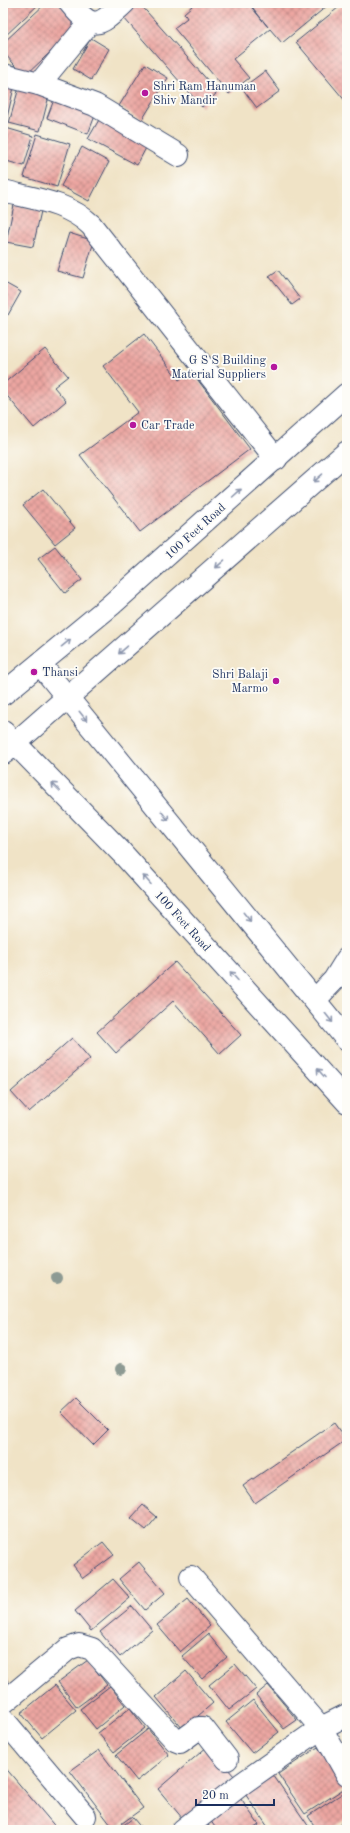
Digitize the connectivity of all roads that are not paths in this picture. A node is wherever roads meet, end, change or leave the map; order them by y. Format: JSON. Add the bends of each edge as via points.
{"nodes":[{"id":1,"x":70,"y":3,"type":"edge"},
{"id":2,"x":124,"y":3,"type":"edge"},
{"id":3,"x":90,"y":22,"type":"junction"},
{"id":4,"x":3,"y":75,"type":"edge"},
{"id":5,"x":39,"y":84,"type":"junction"},
{"id":6,"x":178,"y":155,"type":"dead end"},
{"id":7,"x":3,"y":191,"type":"edge"},
{"id":8,"x":347,"y":394,"type":"edge"},
{"id":9,"x":347,"y":452,"type":"edge"},
{"id":10,"x":276,"y":459,"type":"junction"},
{"id":11,"x":40,"y":664,"type":"junction"},
{"id":12,"x":3,"y":694,"type":"edge"},
{"id":13,"x":69,"y":698,"type":"junction"},
{"id":14,"x":7,"y":743,"type":"edge"},
{"id":15,"x":347,"y":958,"type":"edge"},
{"id":16,"x":315,"y":1000,"type":"junction"},
{"id":17,"x":347,"y":1040,"type":"edge"},
{"id":18,"x":347,"y":1102,"type":"edge"},
{"id":19,"x":191,"y":1577,"type":"dead end"},
{"id":20,"x":3,"y":1703,"type":"edge"},
{"id":21,"x":347,"y":1714,"type":"edge"},
{"id":22,"x":3,"y":1719,"type":"edge"},
{"id":23,"x":321,"y":1728,"type":"junction"},
{"id":24,"x":227,"y":1759,"type":"dead end"},
{"id":25,"x":347,"y":1774,"type":"edge"},
{"id":26,"x":85,"y":1816,"type":"dead end"},
{"id":27,"x":183,"y":1830,"type":"edge"}],
"edges":[{"from":1,"to":3,"type":"main road"},
{"from":2,"to":3,"type":"main road","via":[[104,22]]},
{"from":3,"to":5,"type":"main road"},
{"from":4,"to":5,"type":"main road"},
{"from":5,"to":6,"type":"main road","via":[[95,105]]},
{"from":7,"to":10,"type":"main road","via":[[59,205],[80,214]]},
{"from":8,"to":10,"type":"main road","name":"100 Feet Road"},
{"from":9,"to":13,"type":"main road","name":"100 Feet Road","one_way":true},
{"from":11,"to":10,"type":"main road","name":"100 Feet Road","one_way":true,"via":[[111,605]]},
{"from":11,"to":12,"type":"main road","name":"100 Feet Road"},
{"from":11,"to":13,"type":"main road"},
{"from":13,"to":14,"type":"main road","name":"100 Feet Road"},
{"from":13,"to":16,"type":"main road","one_way":true},
{"from":18,"to":14,"type":"main road","name":"100 Feet Road","one_way":true,"via":[[122,853]]},
{"from":15,"to":16,"type":"main road","via":[[334,980]]},
{"from":16,"to":17,"type":"main road","one_way":true},
{"from":19,"to":23,"type":"main road"},
{"from":20,"to":24,"type":"main road","via":[[68,1649],[79,1645],[92,1649],[176,1740],[180,1742],[199,1728],[203,1728]]},
{"from":21,"to":23,"type":"main road"},
{"from":22,"to":26,"type":"main road"},
{"from":23,"to":25,"type":"main road"},
{"from":23,"to":27,"type":"main road","via":[[243,1783]]}]}
